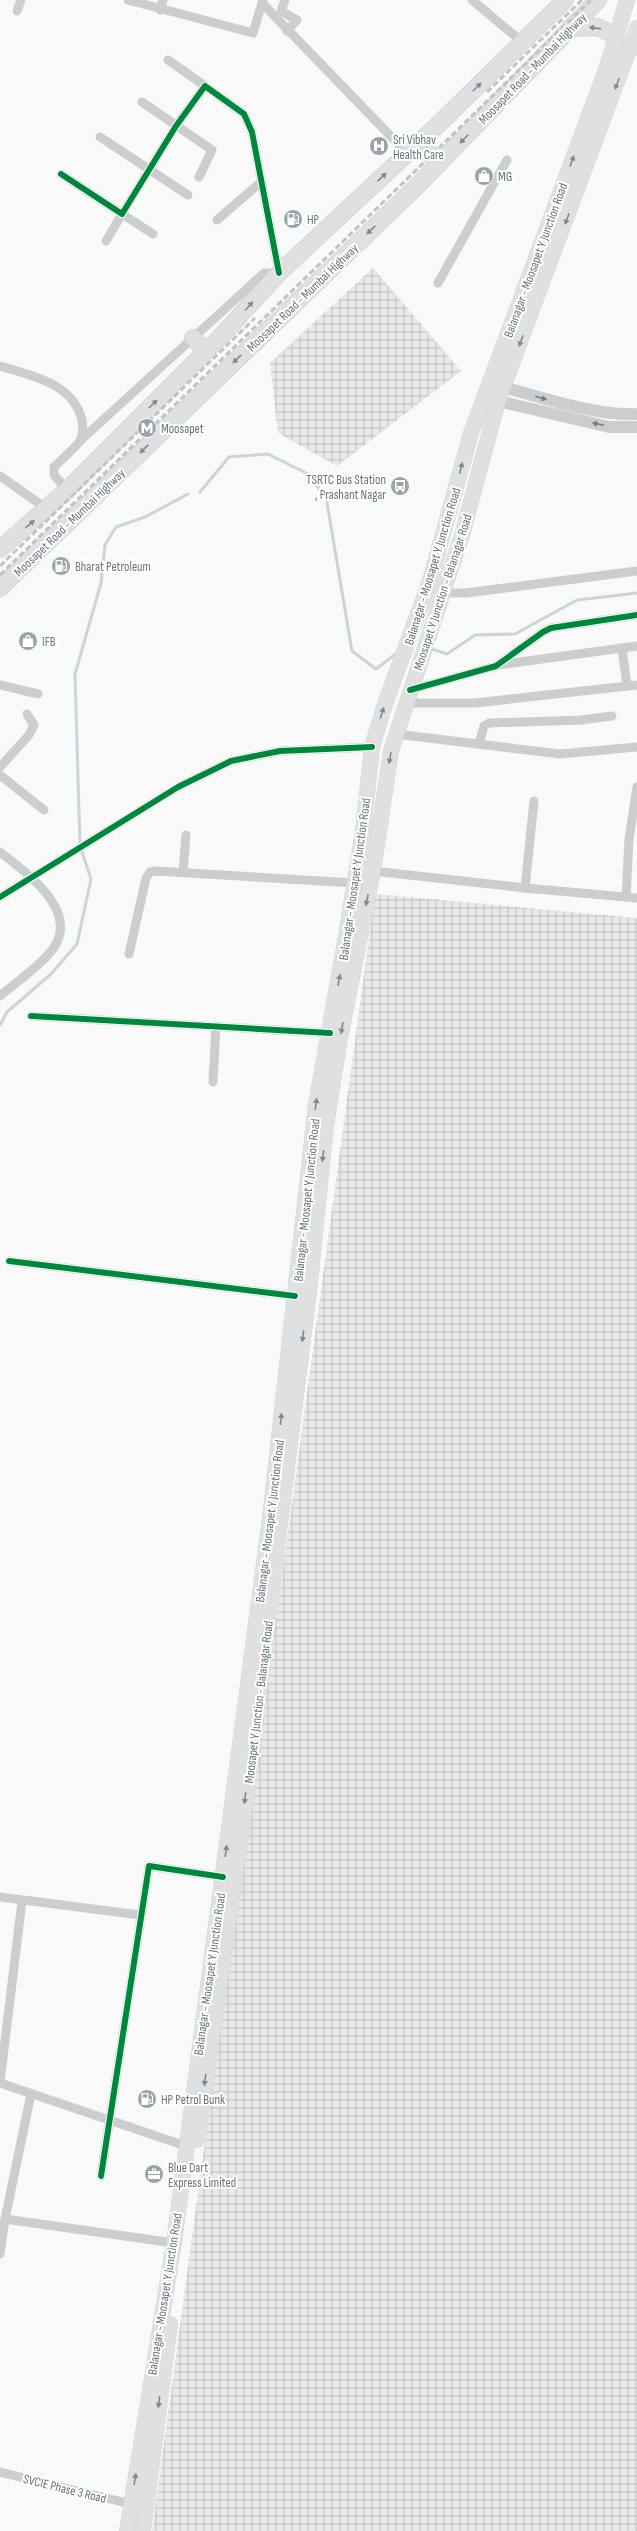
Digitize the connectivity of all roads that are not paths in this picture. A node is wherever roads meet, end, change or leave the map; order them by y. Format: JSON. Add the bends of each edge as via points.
{"nodes":[{"id":1,"x":21,"y":0,"type":"edge"},
{"id":2,"x":128,"y":0,"type":"edge"},
{"id":3,"x":163,"y":0,"type":"edge"},
{"id":4,"x":285,"y":0,"type":"edge"},
{"id":5,"x":472,"y":0,"type":"edge"},
{"id":6,"x":565,"y":0,"type":"edge"},
{"id":7,"x":598,"y":0,"type":"edge"},
{"id":8,"x":627,"y":0,"type":"edge"},
{"id":9,"x":262,"y":2,"type":"edge"},
{"id":10,"x":160,"y":10,"type":"junction"},
{"id":11,"x":17,"y":12,"type":"dead end"},
{"id":12,"x":570,"y":28,"type":"junction"},
{"id":13,"x":637,"y":28,"type":"edge"},
{"id":14,"x":287,"y":31,"type":"junction"},
{"id":15,"x":615,"y":41,"type":"junction"},
{"id":16,"x":522,"y":42,"type":"junction"},
{"id":17,"x":634,"y":47,"type":"edge"},
{"id":18,"x":168,"y":60,"type":"dead end"},
{"id":19,"x":205,"y":86,"type":"junction"},
{"id":20,"x":142,"y":102,"type":"dead end"},
{"id":21,"x":176,"y":126,"type":"junction"},
{"id":22,"x":100,"y":137,"type":"dead end"},
{"id":23,"x":420,"y":142,"type":"junction"},
{"id":24,"x":407,"y":153,"type":"junction"},
{"id":25,"x":507,"y":160,"type":"dead end"},
{"id":26,"x":439,"y":164,"type":"junction"},
{"id":27,"x":150,"y":168,"type":"junction"},
{"id":28,"x":61,"y":174,"type":"dead end"},
{"id":29,"x":199,"y":177,"type":"dead end"},
{"id":30,"x":261,"y":182,"type":"junction"},
{"id":31,"x":188,"y":195,"type":"dead end"},
{"id":32,"x":122,"y":214,"type":"junction"},
{"id":33,"x":217,"y":220,"type":"dead end"},
{"id":34,"x":153,"y":234,"type":"dead end"},
{"id":35,"x":106,"y":240,"type":"dead end"},
{"id":36,"x":276,"y":276,"type":"junction"},
{"id":37,"x":438,"y":284,"type":"dead end"},
{"id":38,"x":193,"y":338,"type":"junction"},
{"id":39,"x":206,"y":351,"type":"junction"},
{"id":40,"x":0,"y":366,"type":"edge"},
{"id":41,"x":501,"y":394,"type":"junction"},
{"id":42,"x":637,"y":414,"type":"edge"},
{"id":43,"x":637,"y":427,"type":"edge"},
{"id":44,"x":81,"y":440,"type":"junction"},
{"id":45,"x":0,"y":476,"type":"edge"},
{"id":46,"x":67,"y":490,"type":"junction"},
{"id":47,"x":47,"y":509,"type":"junction"},
{"id":48,"x":1,"y":547,"type":"edge"},
{"id":49,"x":637,"y":571,"type":"edge"},
{"id":50,"x":0,"y":588,"type":"edge"},
{"id":51,"x":443,"y":593,"type":"junction"},
{"id":52,"x":637,"y":615,"type":"edge"},
{"id":53,"x":637,"y":646,"type":"edge"},
{"id":54,"x":622,"y":648,"type":"junction"},
{"id":55,"x":496,"y":666,"type":"junction"},
{"id":56,"x":0,"y":685,"type":"edge"},
{"id":57,"x":637,"y":685,"type":"edge"},
{"id":58,"x":627,"y":686,"type":"junction"},
{"id":59,"x":410,"y":691,"type":"junction"},
{"id":60,"x":38,"y":694,"type":"dead end"},
{"id":61,"x":27,"y":714,"type":"dead end"},
{"id":62,"x":612,"y":716,"type":"dead end"},
{"id":63,"x":396,"y":734,"type":"junction"},
{"id":64,"x":479,"y":744,"type":"junction"},
{"id":65,"x":372,"y":747,"type":"junction"},
{"id":66,"x":637,"y":747,"type":"edge"},
{"id":67,"x":0,"y":767,"type":"edge"},
{"id":68,"x":0,"y":775,"type":"edge"},
{"id":69,"x":637,"y":787,"type":"edge"},
{"id":70,"x":534,"y":801,"type":"dead end"},
{"id":71,"x":366,"y":802,"type":"junction"},
{"id":72,"x":382,"y":805,"type":"junction"},
{"id":73,"x":44,"y":810,"type":"dead end"},
{"id":74,"x":186,"y":835,"type":"dead end"},
{"id":75,"x":0,"y":852,"type":"edge"},
{"id":76,"x":372,"y":871,"type":"junction"},
{"id":77,"x":183,"y":872,"type":"junction"},
{"id":78,"x":33,"y":876,"type":"junction"},
{"id":79,"x":354,"y":883,"type":"junction"},
{"id":80,"x":525,"y":888,"type":"junction"},
{"id":81,"x":0,"y":897,"type":"edge"},
{"id":82,"x":626,"y":897,"type":"junction"},
{"id":83,"x":637,"y":898,"type":"edge"},
{"id":84,"x":129,"y":954,"type":"dead end"},
{"id":85,"x":0,"y":996,"type":"edge"},
{"id":86,"x":31,"y":1016,"type":"dead end"},
{"id":87,"x":216,"y":1026,"type":"junction"},
{"id":88,"x":330,"y":1033,"type":"junction"},
{"id":89,"x":213,"y":1082,"type":"dead end"},
{"id":90,"x":9,"y":1262,"type":"dead end"},
{"id":91,"x":295,"y":1296,"type":"junction"},
{"id":92,"x":223,"y":1877,"type":"junction"},
{"id":93,"x":0,"y":1897,"type":"edge"},
{"id":94,"x":22,"y":1901,"type":"junction"},
{"id":95,"x":140,"y":1915,"type":"junction"},
{"id":96,"x":0,"y":2082,"type":"edge"},
{"id":97,"x":32,"y":2094,"type":"junction"},
{"id":98,"x":110,"y":2122,"type":"junction"},
{"id":99,"x":186,"y":2146,"type":"junction"},
{"id":100,"x":100,"y":2176,"type":"dead end"},
{"id":101,"x":5,"y":2218,"type":"junction"},
{"id":102,"x":174,"y":2242,"type":"junction"},
{"id":103,"x":0,"y":2254,"type":"edge"},
{"id":104,"x":0,"y":2472,"type":"edge"},
{"id":105,"x":131,"y":2504,"type":"junction"},
{"id":106,"x":127,"y":2531,"type":"edge"},
{"id":107,"x":143,"y":2531,"type":"edge"}],
"edges":[{"from":1,"to":11,"type":"street"},
{"from":2,"to":10,"type":"street"},
{"from":3,"to":10,"type":"street"},
{"from":4,"to":14,"type":"street","via":[[281,12],[297,20]]},
{"from":5,"to":16,"type":"street"},
{"from":6,"to":16,"type":"highway","name":"Moosapet Road - Mumbai Highway"},
{"from":7,"to":12,"type":"highway","name":"Moosapet Road - Mumbai Highway"},
{"from":8,"to":15,"type":"main road","name":"Balanagar - Moosapet Y Junction Road"},
{"from":9,"to":10,"type":"street","via":[[253,33]]},
{"from":9,"to":14,"type":"street"},
{"from":15,"to":12,"type":"highway","one_way":true,"via":[[612,34],[598,27]]},
{"from":12,"to":26,"type":"highway","name":"Moosapet Road - Mumbai Highway","one_way":true},
{"from":13,"to":17,"type":"main road","name":"Moosapet Y Junction - Balanagar Road"},
{"from":14,"to":24,"type":"street"},
{"from":65,"to":15,"type":"main road","name":"Balanagar - Moosapet Y Junction Road","one_way":true,"via":[[415,626],[471,432]]},
{"from":23,"to":16,"type":"highway","name":"Moosapet Road - Mumbai Highway","one_way":true},
{"from":17,"to":41,"type":"main road","name":"Moosapet Y Junction - Balanagar Road","one_way":true},
{"from":18,"to":19,"type":"street"},
{"from":19,"to":21,"type":"street"},
{"from":19,"to":30,"type":"street","via":[[244,114],[252,132]]},
{"from":20,"to":21,"type":"street"},
{"from":21,"to":27,"type":"street"},
{"from":21,"to":29,"type":"street","via":[[212,150]]},
{"from":22,"to":27,"type":"street"},
{"from":23,"to":24,"type":"highway","name":"Moosapet Road - Mumbai Highway"},
{"from":23,"to":26,"type":"highway"},
{"from":36,"to":24,"type":"highway","name":"Moosapet Road - Mumbai Highway","one_way":true},
{"from":25,"to":37,"type":"street"},
{"from":26,"to":50,"type":"highway","name":"Moosapet Road - Mumbai Highway","one_way":true},
{"from":27,"to":31,"type":"street"},
{"from":27,"to":32,"type":"street"},
{"from":28,"to":32,"type":"street"},
{"from":30,"to":33,"type":"street"},
{"from":30,"to":36,"type":"street"},
{"from":32,"to":34,"type":"street"},
{"from":32,"to":35,"type":"street"},
{"from":36,"to":38,"type":"street","via":[[264,272]]},
{"from":39,"to":36,"type":"highway","name":"Moosapet Road - Mumbai Highway","one_way":true},
{"from":38,"to":39,"type":"highway"},
{"from":38,"to":44,"type":"street"},
{"from":46,"to":39,"type":"highway","name":"Moosapet Road - Mumbai Highway","one_way":true},
{"from":40,"to":44,"type":"street","via":[[44,380],[68,393],[80,415],[83,426]]},
{"from":41,"to":42,"type":"street","one_way":true,"via":[[625,415]]},
{"from":43,"to":41,"type":"street","one_way":true,"via":[[609,427]]},
{"from":41,"to":51,"type":"main road","name":"Moosapet Y Junction - Balanagar Road"},
{"from":44,"to":46,"type":"street","via":[[54,467],[54,475]]},
{"from":45,"to":47,"type":"street"},
{"from":46,"to":47,"type":"highway","name":"Moosapet Road - Mumbai Highway"},
{"from":48,"to":47,"type":"highway","name":"Moosapet Road - Mumbai Highway","one_way":true},
{"from":49,"to":51,"type":"street","via":[[466,593]]},
{"from":51,"to":59,"type":"main road","name":"Moosapet Y Junction - Balanagar Road"},
{"from":52,"to":55,"type":"street","via":[[551,628]]},
{"from":53,"to":54,"type":"street"},
{"from":54,"to":55,"type":"street"},
{"from":54,"to":58,"type":"street"},
{"from":55,"to":59,"type":"street"},
{"from":56,"to":60,"type":"street"},
{"from":57,"to":58,"type":"street"},
{"from":58,"to":59,"type":"street","via":[[475,703]]},
{"from":59,"to":63,"type":"main road","name":"Moosapet Y Junction - Balanagar Road"},
{"from":61,"to":67,"type":"street","via":[[34,725],[29,735]]},
{"from":62,"to":64,"type":"street","via":[[581,720],[489,723],[484,726]]},
{"from":63,"to":64,"type":"street"},
{"from":63,"to":72,"type":"main road","name":"Moosapet Y Junction - Balanagar Road","one_way":true},
{"from":64,"to":66,"type":"street","via":[[560,754]]},
{"from":65,"to":71,"type":"main road","name":"Balanagar - Moosapet Y Junction Road"},
{"from":65,"to":78,"type":"street","via":[[280,751],[231,761],[178,787]]},
{"from":68,"to":73,"type":"street"},
{"from":69,"to":82,"type":"street","via":[[629,839]]},
{"from":70,"to":80,"type":"street"},
{"from":71,"to":72,"type":"main road"},
{"from":71,"to":79,"type":"main road","name":"Balanagar - Moosapet Y Junction Road"},
{"from":72,"to":76,"type":"main road","name":"Moosapet Y Junction - Balanagar Road"},
{"from":74,"to":77,"type":"street"},
{"from":75,"to":78,"type":"street"},
{"from":76,"to":80,"type":"street"},
{"from":76,"to":107,"type":"main road","name":"Moosapet Y Junction - Balanagar Road","one_way":true,"via":[[326,1125],[310,1283],[245,1806]]},
{"from":77,"to":79,"type":"street"},
{"from":77,"to":84,"type":"street","via":[[156,870],[150,872],[146,878]]},
{"from":78,"to":81,"type":"street"},
{"from":78,"to":85,"type":"street","via":[[48,895],[58,916],[61,931],[56,944],[32,970]]},
{"from":88,"to":79,"type":"main road","name":"Balanagar - Moosapet Y Junction Road","one_way":true},
{"from":80,"to":82,"type":"street"},
{"from":82,"to":83,"type":"street"},
{"from":86,"to":87,"type":"street"},
{"from":87,"to":88,"type":"street"},
{"from":87,"to":89,"type":"street"},
{"from":91,"to":88,"type":"main road","name":"Balanagar - Moosapet Y Junction Road","one_way":true,"via":[[316,1104]]},
{"from":90,"to":91,"type":"street"},
{"from":92,"to":91,"type":"main road","name":"Balanagar - Moosapet Y Junction Road","one_way":true,"via":[[270,1518]]},
{"from":92,"to":95,"type":"street","via":[[149,1866]]},
{"from":92,"to":99,"type":"main road","name":"Balanagar - Moosapet Y Junction Road"},
{"from":93,"to":94,"type":"street"},
{"from":94,"to":95,"type":"street"},
{"from":94,"to":96,"type":"street"},
{"from":95,"to":98,"type":"street"},
{"from":96,"to":97,"type":"street"},
{"from":97,"to":98,"type":"street"},
{"from":97,"to":101,"type":"street"},
{"from":98,"to":99,"type":"street"},
{"from":98,"to":100,"type":"street"},
{"from":99,"to":102,"type":"main road","name":"Balanagar - Moosapet Y Junction Road"},
{"from":101,"to":102,"type":"street"},
{"from":101,"to":103,"type":"street"},
{"from":105,"to":102,"type":"main road","name":"Balanagar - Moosapet Y Junction Road","one_way":true},
{"from":104,"to":105,"type":"street","name":"SVCIE Phase 3 Road"},
{"from":105,"to":106,"type":"main road","name":"Balanagar - Moosapet Y Junction Road"}]}
